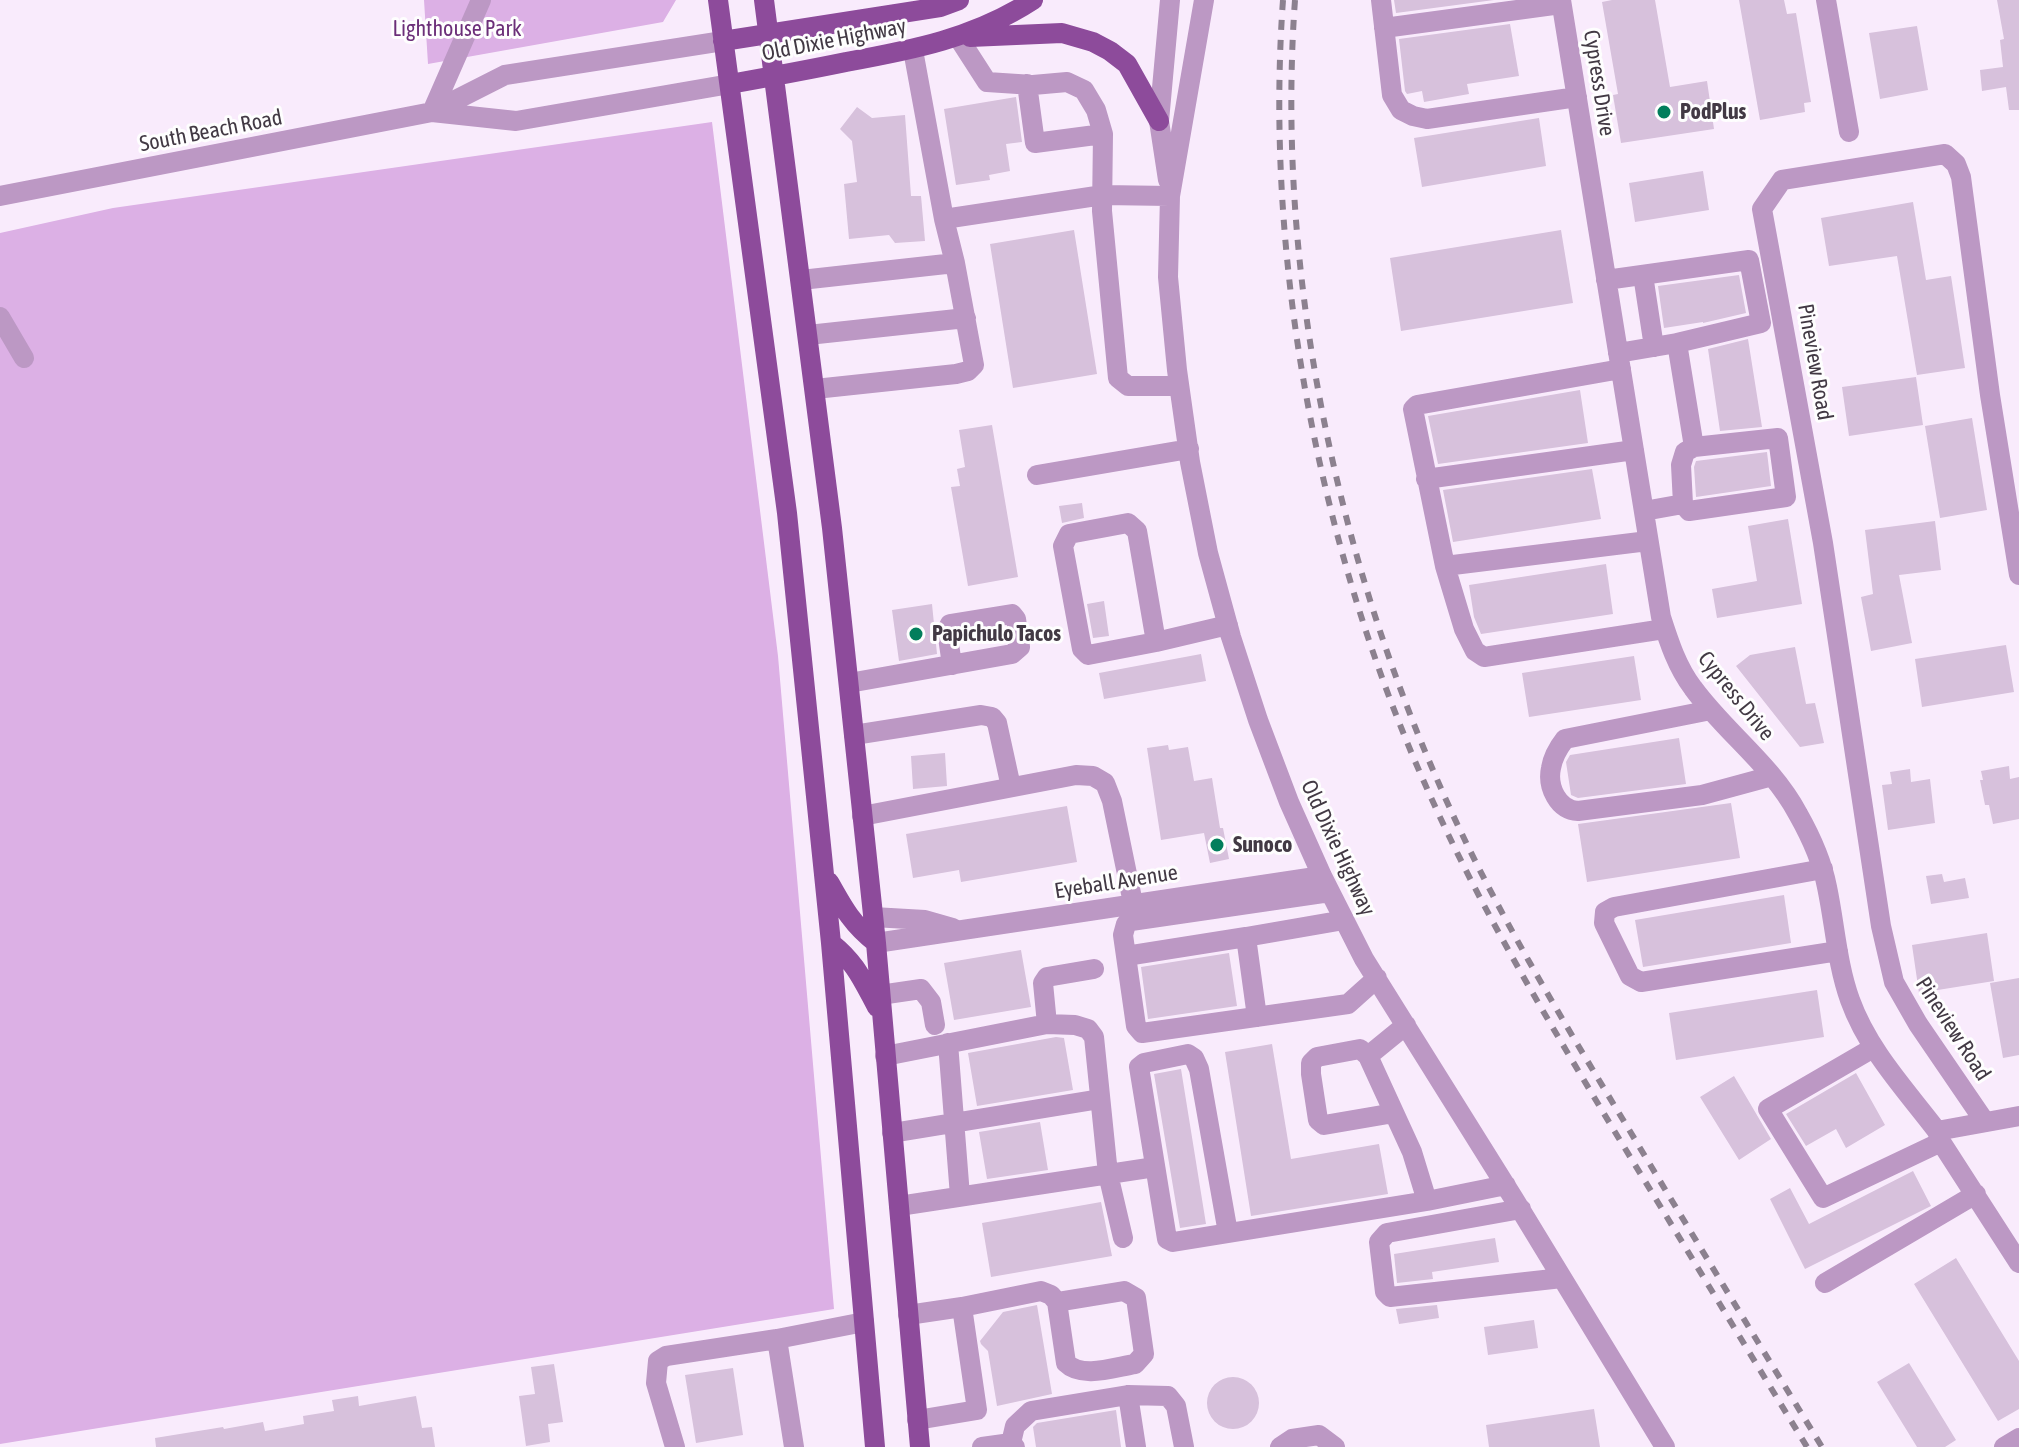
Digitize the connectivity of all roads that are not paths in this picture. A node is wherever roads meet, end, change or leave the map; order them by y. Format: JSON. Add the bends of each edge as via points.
{"nodes":[{"id":1,"x":481,"y":0,"type":"edge"},
{"id":2,"x":718,"y":0,"type":"edge"},
{"id":3,"x":764,"y":0,"type":"edge"},
{"id":4,"x":959,"y":0,"type":"edge"},
{"id":5,"x":1033,"y":0,"type":"edge"},
{"id":6,"x":1170,"y":0,"type":"edge"},
{"id":7,"x":1193,"y":0,"type":"edge"},
{"id":8,"x":1204,"y":0,"type":"edge"},
{"id":9,"x":1381,"y":0,"type":"edge"},
{"id":10,"x":1826,"y":0,"type":"edge"},
{"id":11,"x":1561,"y":2,"type":"edge"},
{"id":12,"x":1384,"y":28,"type":"junction"},
{"id":13,"x":769,"y":35,"type":"junction"},
{"id":14,"x":958,"y":37,"type":"junction"},
{"id":15,"x":723,"y":41,"type":"junction"},
{"id":16,"x":913,"y":50,"type":"junction"},
{"id":17,"x":1192,"y":75,"type":"junction"},
{"id":18,"x":774,"y":76,"type":"junction"},
{"id":19,"x":730,"y":84,"type":"junction"},
{"id":20,"x":1027,"y":84,"type":"junction"},
{"id":21,"x":1577,"y":97,"type":"junction"},
{"id":22,"x":432,"y":112,"type":"junction"},
{"id":23,"x":1159,"y":121,"type":"junction"},
{"id":24,"x":1849,"y":132,"type":"dead end"},
{"id":25,"x":1103,"y":134,"type":"junction"},
{"id":26,"x":1103,"y":195,"type":"junction"},
{"id":27,"x":0,"y":196,"type":"edge"},
{"id":28,"x":1170,"y":196,"type":"junction"},
{"id":29,"x":944,"y":219,"type":"junction"},
{"id":30,"x":955,"y":263,"type":"junction"},
{"id":31,"x":1643,"y":275,"type":"junction"},
{"id":32,"x":801,"y":280,"type":"junction"},
{"id":33,"x":1606,"y":280,"type":"junction"},
{"id":34,"x":0,"y":317,"type":"edge"},
{"id":35,"x":966,"y":318,"type":"junction"},
{"id":36,"x":808,"y":335,"type":"junction"},
{"id":37,"x":1677,"y":343,"type":"junction"},
{"id":38,"x":1654,"y":347,"type":"junction"},
{"id":39,"x":24,"y":358,"type":"dead end"},
{"id":40,"x":1619,"y":361,"type":"junction"},
{"id":41,"x":1179,"y":386,"type":"junction"},
{"id":42,"x":815,"y":389,"type":"junction"},
{"id":43,"x":1694,"y":447,"type":"junction"},
{"id":44,"x":1189,"y":449,"type":"junction"},
{"id":45,"x":1634,"y":450,"type":"junction"},
{"id":46,"x":1037,"y":475,"type":"dead end"},
{"id":47,"x":1426,"y":479,"type":"junction"},
{"id":48,"x":1683,"y":504,"type":"junction"},
{"id":49,"x":1644,"y":511,"type":"junction"},
{"id":50,"x":1648,"y":541,"type":"junction"},
{"id":51,"x":1445,"y":566,"type":"junction"},
{"id":52,"x":2019,"y":575,"type":"edge"},
{"id":53,"x":1228,"y":625,"type":"junction"},
{"id":54,"x":1664,"y":629,"type":"junction"},
{"id":55,"x":1156,"y":642,"type":"junction"},
{"id":56,"x":952,"y":665,"type":"dead end"},
{"id":57,"x":849,"y":683,"type":"junction"},
{"id":58,"x":1711,"y":710,"type":"junction"},
{"id":59,"x":854,"y":735,"type":"junction"},
{"id":60,"x":1772,"y":776,"type":"junction"},
{"id":61,"x":1011,"y":787,"type":"junction"},
{"id":62,"x":862,"y":816,"type":"junction"},
{"id":63,"x":1823,"y":869,"type":"junction"},
{"id":64,"x":824,"y":871,"type":"junction"},
{"id":65,"x":1326,"y":884,"type":"junction"},
{"id":66,"x":1133,"y":903,"type":"junction"},
{"id":67,"x":873,"y":917,"type":"junction"},
{"id":68,"x":1344,"y":920,"type":"junction"},
{"id":69,"x":961,"y":930,"type":"junction"},
{"id":70,"x":1246,"y":937,"type":"junction"},
{"id":71,"x":831,"y":943,"type":"junction"},
{"id":72,"x":876,"y":943,"type":"junction"},
{"id":73,"x":1838,"y":951,"type":"junction"},
{"id":74,"x":1126,"y":956,"type":"junction"},
{"id":75,"x":1094,"y":969,"type":"dead end"},
{"id":76,"x":1377,"y":978,"type":"junction"},
{"id":77,"x":880,"y":995,"type":"junction"},
{"id":78,"x":1257,"y":1017,"type":"junction"},
{"id":79,"x":882,"y":1018,"type":"junction"},
{"id":80,"x":1047,"y":1024,"type":"junction"},
{"id":81,"x":935,"y":1025,"type":"dead end"},
{"id":82,"x":1406,"y":1025,"type":"junction"},
{"id":83,"x":948,"y":1043,"type":"junction"},
{"id":84,"x":1873,"y":1048,"type":"junction"},
{"id":85,"x":885,"y":1056,"type":"junction"},
{"id":86,"x":1368,"y":1056,"type":"junction"},
{"id":87,"x":1100,"y":1099,"type":"junction"},
{"id":88,"x":1394,"y":1113,"type":"junction"},
{"id":89,"x":2019,"y":1116,"type":"edge"},
{"id":90,"x":1985,"y":1122,"type":"junction"},
{"id":91,"x":955,"y":1123,"type":"junction"},
{"id":92,"x":892,"y":1133,"type":"junction"},
{"id":93,"x":1939,"y":1136,"type":"junction"},
{"id":94,"x":1155,"y":1167,"type":"junction"},
{"id":95,"x":1108,"y":1174,"type":"junction"},
{"id":96,"x":1506,"y":1185,"type":"junction"},
{"id":97,"x":1976,"y":1194,"type":"junction"},
{"id":98,"x":960,"y":1196,"type":"junction"},
{"id":99,"x":1427,"y":1201,"type":"junction"},
{"id":100,"x":899,"y":1206,"type":"junction"},
{"id":101,"x":1521,"y":1209,"type":"junction"},
{"id":102,"x":1228,"y":1233,"type":"junction"},
{"id":103,"x":1123,"y":1238,"type":"dead end"},
{"id":104,"x":2015,"y":1264,"type":"edge"},
{"id":105,"x":1562,"y":1278,"type":"junction"},
{"id":106,"x":1825,"y":1283,"type":"dead end"},
{"id":107,"x":1057,"y":1302,"type":"junction"},
{"id":108,"x":962,"y":1307,"type":"junction"},
{"id":109,"x":908,"y":1315,"type":"junction"},
{"id":110,"x":864,"y":1322,"type":"junction"},
{"id":111,"x":777,"y":1339,"type":"junction"},
{"id":112,"x":1128,"y":1395,"type":"junction"},
{"id":113,"x":917,"y":1420,"type":"junction"},
{"id":114,"x":2019,"y":1438,"type":"edge"},
{"id":115,"x":1013,"y":1445,"type":"edge"},
{"id":116,"x":675,"y":1447,"type":"edge"},
{"id":117,"x":794,"y":1447,"type":"edge"},
{"id":118,"x":875,"y":1447,"type":"edge"},
{"id":119,"x":920,"y":1447,"type":"edge"},
{"id":120,"x":982,"y":1447,"type":"edge"},
{"id":121,"x":1136,"y":1447,"type":"edge"},
{"id":122,"x":1184,"y":1447,"type":"edge"},
{"id":123,"x":1280,"y":1447,"type":"edge"},
{"id":124,"x":1335,"y":1447,"type":"edge"},
{"id":125,"x":1665,"y":1447,"type":"edge"},
{"id":126,"x":2004,"y":1447,"type":"edge"}],
"edges":[{"from":1,"to":22,"type":"street"},
{"from":2,"to":15,"type":"main road"},
{"from":3,"to":13,"type":"main road"},
{"from":4,"to":13,"type":"main road","name":"Old Dixie Highway"},
{"from":5,"to":14,"type":"main road","name":"Old Dixie Highway"},
{"from":6,"to":23,"type":"street","name":"Old Dixie Highway"},
{"from":7,"to":17,"type":"street"},
{"from":8,"to":17,"type":"street","name":"Old Dixie Highway"},
{"from":9,"to":12,"type":"street"},
{"from":10,"to":24,"type":"street"},
{"from":11,"to":12,"type":"street"},
{"from":11,"to":21,"type":"street","name":"Cypress Drive"},
{"from":12,"to":21,"type":"street","via":[[1392,95],[1401,110],[1413,116],[1427,119]]},
{"from":13,"to":15,"type":"main road","name":"Old Dixie Highway"},
{"from":13,"to":18,"type":"main road"},
{"from":14,"to":16,"type":"main road","name":"Old Dixie Highway"},
{"from":14,"to":20,"type":"street","via":[[987,82]]},
{"from":14,"to":23,"type":"main road","via":[[1062,33],[1093,42],[1127,64]]},
{"from":15,"to":19,"type":"main road"},
{"from":15,"to":22,"type":"street","name":"South Beach Road","via":[[505,75]]},
{"from":16,"to":18,"type":"main road","name":"Old Dixie Highway"},
{"from":16,"to":29,"type":"street"},
{"from":17,"to":28,"type":"street","name":"Old Dixie Highway"},
{"from":18,"to":19,"type":"main road","name":"Old Dixie Highway"},
{"from":18,"to":32,"type":"main road"},
{"from":19,"to":22,"type":"street","name":"South Beach Road","via":[[516,121]]},
{"from":19,"to":64,"type":"main road","via":[[787,513]]},
{"from":20,"to":25,"type":"street","via":[[1067,82],[1084,90]]},
{"from":20,"to":25,"type":"street","via":[[1035,143]]},
{"from":21,"to":33,"type":"street","name":"Cypress Drive"},
{"from":22,"to":27,"type":"street","name":"South Beach Road"},
{"from":23,"to":28,"type":"street","name":"Old Dixie Highway"},
{"from":25,"to":26,"type":"street"},
{"from":26,"to":28,"type":"street"},
{"from":26,"to":29,"type":"street"},
{"from":26,"to":41,"type":"street","via":[[1118,378],[1128,386]]},
{"from":28,"to":41,"type":"street","name":"Old Dixie Highway","via":[[1168,277]]},
{"from":29,"to":30,"type":"street"},
{"from":30,"to":32,"type":"street"},
{"from":30,"to":35,"type":"street"},
{"from":31,"to":33,"type":"street"},
{"from":31,"to":37,"type":"street","via":[[1749,260],[1761,323]]},
{"from":31,"to":38,"type":"street"},
{"from":32,"to":36,"type":"main road"},
{"from":33,"to":40,"type":"street","name":"Cypress Drive"},
{"from":34,"to":39,"type":"street"},
{"from":35,"to":36,"type":"street"},
{"from":35,"to":42,"type":"street","via":[[974,365],[968,371]]},
{"from":36,"to":42,"type":"main road"},
{"from":37,"to":38,"type":"street"},
{"from":37,"to":43,"type":"street"},
{"from":38,"to":40,"type":"street"},
{"from":40,"to":45,"type":"street","name":"Cypress Drive"},
{"from":40,"to":47,"type":"street","via":[[1417,405],[1413,409]]},
{"from":41,"to":44,"type":"street","name":"Old Dixie Highway"},
{"from":42,"to":57,"type":"main road"},
{"from":43,"to":48,"type":"street","via":[[1685,452],[1681,465]]},
{"from":43,"to":48,"type":"street","via":[[1778,438],[1786,497],[1689,511]]},
{"from":44,"to":46,"type":"street"},
{"from":44,"to":53,"type":"street","name":"Old Dixie Highway"},
{"from":45,"to":47,"type":"street"},
{"from":45,"to":49,"type":"street","name":"Cypress Drive"},
{"from":47,"to":51,"type":"street"},
{"from":48,"to":49,"type":"street"},
{"from":49,"to":50,"type":"street","name":"Cypress Drive"},
{"from":50,"to":51,"type":"street"},
{"from":50,"to":54,"type":"street","name":"Cypress Drive"},
{"from":51,"to":54,"type":"street","via":[[1464,629],[1484,657]]},
{"from":52,"to":90,"type":"street","name":"Pineview Road","via":[[1956,164],[1945,154],[1782,180],[1762,209],[1823,543],[1887,956],[1894,982],[1918,1024]]},
{"from":53,"to":55,"type":"street"},
{"from":53,"to":65,"type":"street","name":"Old Dixie Highway","via":[[1289,802]]},
{"from":54,"to":58,"type":"street","name":"Cypress Drive","via":[[1691,686]]},
{"from":55,"to":55,"type":"street","via":[[1137,531],[1128,523],[1069,534],[1063,546],[1082,649],[1088,655]]},
{"from":56,"to":57,"type":"street"},
{"from":57,"to":59,"type":"main road"},
{"from":58,"to":60,"type":"street","name":"Cypress Drive"},
{"from":58,"to":60,"type":"street","via":[[1565,739],[1550,775],[1557,801],[1568,811],[1578,811],[1702,795]]},
{"from":59,"to":61,"type":"street","via":[[992,717]]},
{"from":59,"to":62,"type":"main road"},
{"from":60,"to":63,"type":"street","name":"Cypress Drive","via":[[1796,810]]},
{"from":61,"to":62,"type":"street"},
{"from":61,"to":66,"type":"street","via":[[1076,775],[1105,783]]},
{"from":62,"to":67,"type":"main road"},
{"from":63,"to":73,"type":"street","name":"Cypress Drive"},
{"from":63,"to":73,"type":"street","via":[[1614,907],[1605,912],[1604,923],[1630,976],[1641,982]]},
{"from":64,"to":71,"type":"main road"},
{"from":64,"to":72,"type":"main road","via":[[847,915]]},
{"from":65,"to":66,"type":"street","name":"Eyeball Avenue","via":[[1278,883]]},
{"from":65,"to":68,"type":"street","name":"Old Dixie Highway"},
{"from":65,"to":74,"type":"street","via":[[1131,921],[1123,935]]},
{"from":66,"to":69,"type":"street","name":"Eyeball Avenue"},
{"from":67,"to":69,"type":"street","name":"Eyeball Avenue","via":[[925,920]]},
{"from":67,"to":72,"type":"main road"},
{"from":68,"to":70,"type":"street"},
{"from":68,"to":76,"type":"street","name":"Old Dixie Highway"},
{"from":69,"to":72,"type":"street","name":"Eyeball Avenue"},
{"from":70,"to":74,"type":"street"},
{"from":70,"to":78,"type":"street"},
{"from":71,"to":79,"type":"main road","via":[[858,971]]},
{"from":71,"to":110,"type":"main road"},
{"from":72,"to":77,"type":"main road"},
{"from":73,"to":84,"type":"street","name":"Cypress Drive","via":[[1850,1000]]},
{"from":74,"to":78,"type":"street","via":[[1136,1026],[1142,1033]]},
{"from":75,"to":80,"type":"street","via":[[1047,977]]},
{"from":76,"to":78,"type":"street","via":[[1348,1004]]},
{"from":76,"to":82,"type":"street","name":"Old Dixie Highway"},
{"from":77,"to":79,"type":"main road"},
{"from":77,"to":81,"type":"street","via":[[921,989],[931,1002]]},
{"from":79,"to":85,"type":"main road"},
{"from":80,"to":83,"type":"street"},
{"from":80,"to":87,"type":"street","via":[[1075,1025],[1094,1037]]},
{"from":82,"to":86,"type":"street"},
{"from":82,"to":96,"type":"street","name":"Old Dixie Highway"},
{"from":83,"to":85,"type":"street"},
{"from":83,"to":91,"type":"street"},
{"from":84,"to":93,"type":"street","name":"Cypress Drive"},
{"from":84,"to":93,"type":"street","via":[[1768,1109],[1823,1198]]},
{"from":85,"to":92,"type":"main road"},
{"from":86,"to":88,"type":"street"},
{"from":86,"to":88,"type":"street","via":[[1360,1049],[1317,1057],[1311,1063],[1318,1120],[1324,1125]]},
{"from":87,"to":91,"type":"street"},
{"from":87,"to":95,"type":"street"},
{"from":88,"to":99,"type":"street"},
{"from":89,"to":90,"type":"street"},
{"from":90,"to":93,"type":"street"},
{"from":91,"to":92,"type":"street"},
{"from":91,"to":98,"type":"street"},
{"from":92,"to":100,"type":"main road"},
{"from":93,"to":97,"type":"street","name":"Cypress Drive"},
{"from":94,"to":95,"type":"street"},
{"from":94,"to":102,"type":"street","via":[[1167,1239]]},
{"from":94,"to":102,"type":"street","via":[[1139,1067],[1188,1054],[1199,1069]]},
{"from":95,"to":98,"type":"street"},
{"from":95,"to":103,"type":"street"},
{"from":96,"to":99,"type":"street"},
{"from":96,"to":101,"type":"street","name":"Old Dixie Highway"},
{"from":97,"to":104,"type":"street","name":"Cypress Drive"},
{"from":97,"to":106,"type":"street"},
{"from":98,"to":100,"type":"street"},
{"from":99,"to":102,"type":"street"},
{"from":100,"to":109,"type":"main road"},
{"from":101,"to":105,"type":"street","name":"Old Dixie Highway"},
{"from":101,"to":105,"type":"street","via":[[1387,1233],[1379,1242],[1385,1292],[1390,1297]]},
{"from":105,"to":125,"type":"street","name":"Old Dixie Highway"},
{"from":107,"to":107,"type":"street","via":[[1066,1363],[1073,1370],[1135,1364],[1144,1354],[1136,1298],[1124,1291]]},
{"from":107,"to":108,"type":"street","via":[[1041,1291]]},
{"from":108,"to":109,"type":"street"},
{"from":108,"to":113,"type":"street","via":[[977,1410]]},
{"from":109,"to":113,"type":"main road"},
{"from":110,"to":111,"type":"street"},
{"from":110,"to":118,"type":"main road"},
{"from":111,"to":116,"type":"street","via":[[658,1361],[656,1383]]},
{"from":111,"to":117,"type":"street"},
{"from":112,"to":115,"type":"street","via":[[1031,1411],[1015,1426]]},
{"from":112,"to":121,"type":"street"},
{"from":112,"to":122,"type":"street","via":[[1168,1396],[1176,1406]]},
{"from":113,"to":119,"type":"main road"},
{"from":114,"to":126,"type":"street"},
{"from":115,"to":120,"type":"street"},
{"from":123,"to":124,"type":"street","via":[[1292,1439],[1319,1435]]}]}
